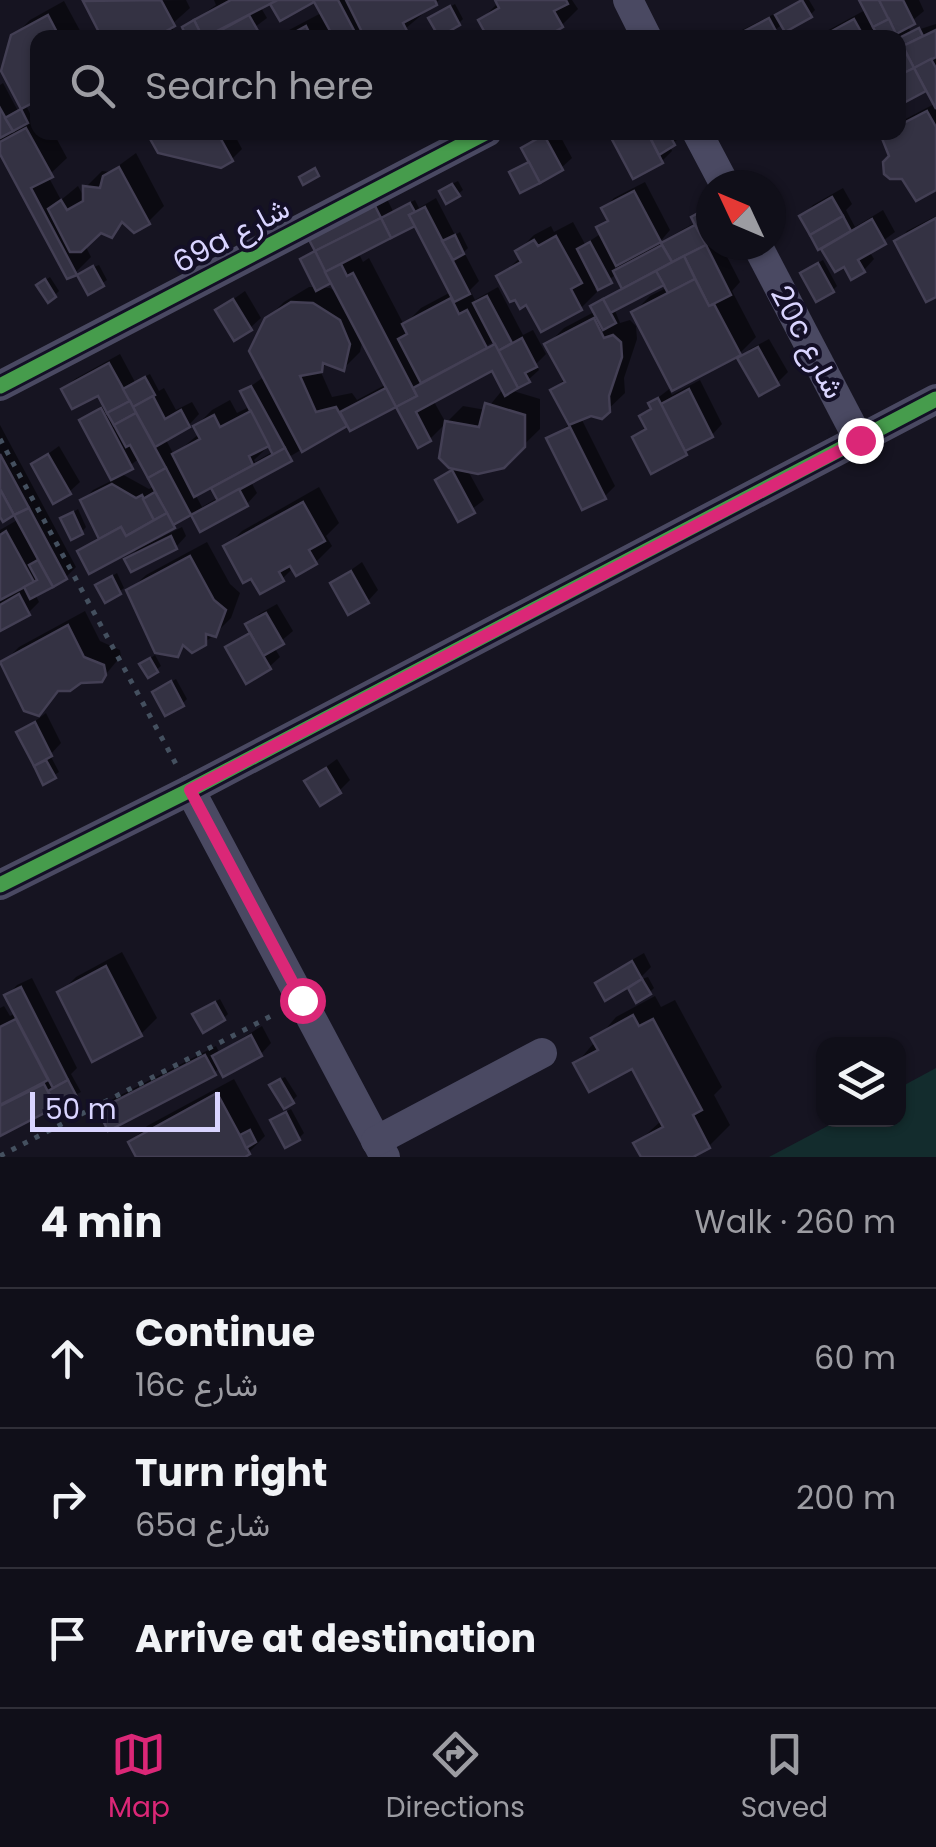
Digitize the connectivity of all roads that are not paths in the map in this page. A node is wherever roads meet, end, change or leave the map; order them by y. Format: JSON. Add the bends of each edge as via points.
{"nodes":[{"id":1,"x":628,"y":0,"type":"edge"},
{"id":2,"x":644,"y":30,"type":"edge"},
{"id":3,"x":472,"y":140,"type":"edge"},
{"id":4,"x":702,"y":140,"type":"edge"},
{"id":5,"x":717,"y":170,"type":"edge"},
{"id":6,"x":765,"y":260,"type":"edge"},
{"id":7,"x":0,"y":386,"type":"edge"},
{"id":8,"x":936,"y":399,"type":"edge"},
{"id":9,"x":860,"y":440,"type":"junction"},
{"id":10,"x":190,"y":790,"type":"junction"},
{"id":11,"x":0,"y":885,"type":"edge"},
{"id":12,"x":542,"y":1053,"type":"dead end"},
{"id":13,"x":380,"y":1149,"type":"edge"}],
"edges":[{"from":1,"to":2,"type":"street"},
{"from":3,"to":7,"type":"street","name":"69a شارع"},
{"from":4,"to":5,"type":"street"},
{"from":6,"to":9,"type":"street","name":"20c شارع"},
{"from":8,"to":9,"type":"street"},
{"from":9,"to":10,"type":"street"},
{"from":10,"to":11,"type":"street"},
{"from":10,"to":13,"type":"street"},
{"from":12,"to":13,"type":"street"}]}
